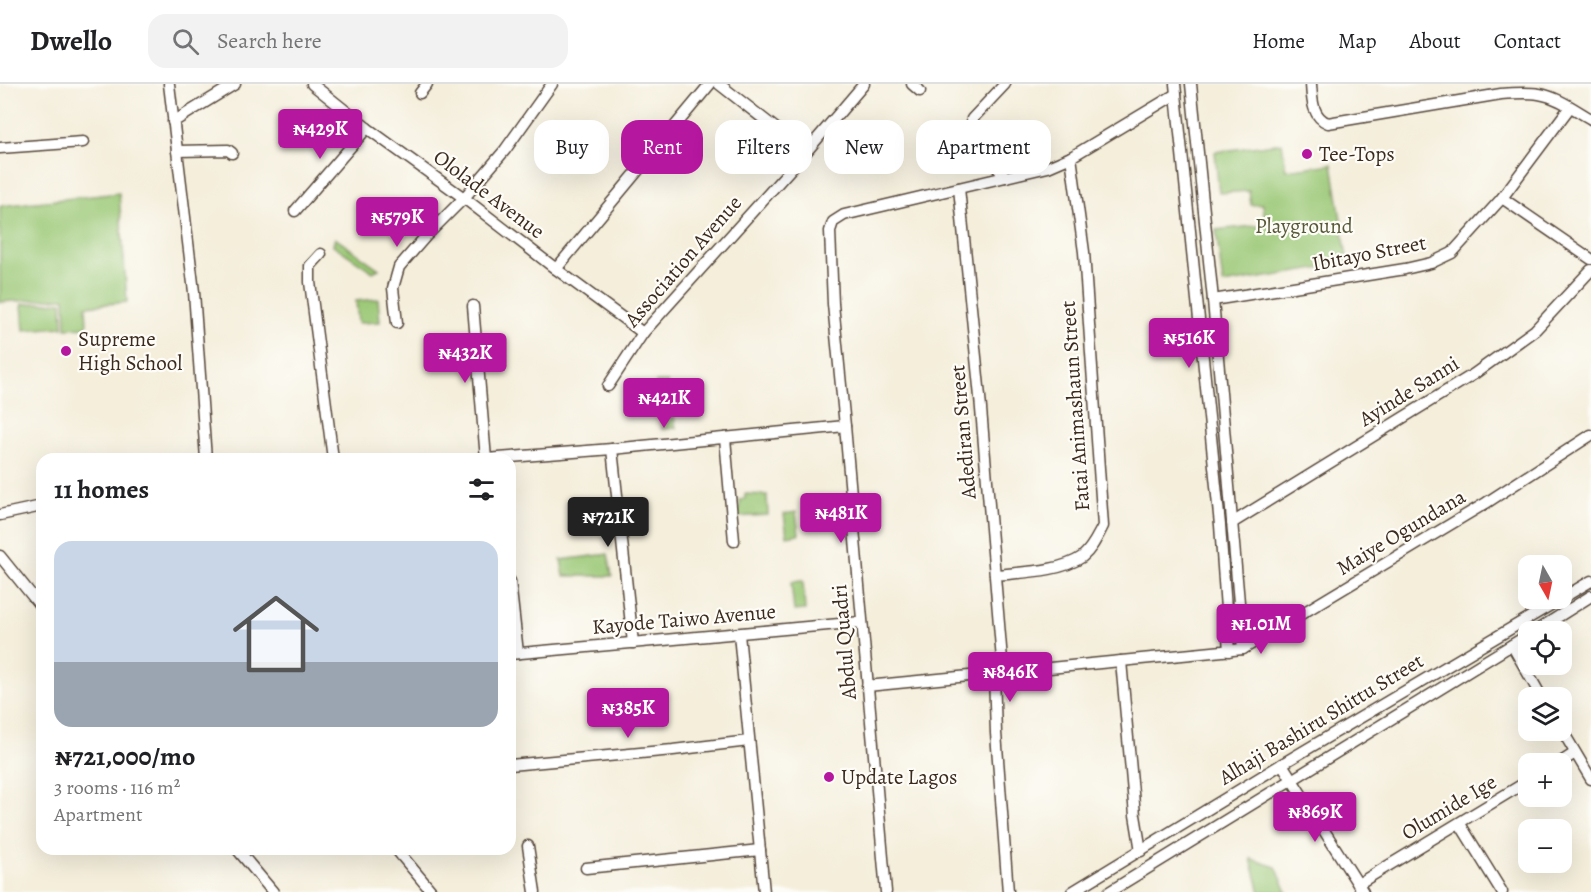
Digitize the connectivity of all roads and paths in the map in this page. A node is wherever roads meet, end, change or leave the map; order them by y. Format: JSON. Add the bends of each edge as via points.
{"nodes":[{"id":1,"x":169,"y":84,"type":"edge"},
{"id":2,"x":235,"y":84,"type":"edge"},
{"id":3,"x":312,"y":84,"type":"edge"},
{"id":4,"x":552,"y":84,"type":"edge"},
{"id":5,"x":710,"y":84,"type":"edge"},
{"id":6,"x":719,"y":84,"type":"edge"},
{"id":7,"x":864,"y":84,"type":"edge"},
{"id":8,"x":1005,"y":84,"type":"edge"},
{"id":9,"x":1191,"y":84,"type":"edge"},
{"id":10,"x":1311,"y":84,"type":"edge"},
{"id":11,"x":1175,"y":89,"type":"edge"},
{"id":12,"x":1570,"y":106,"type":"junction"},
{"id":13,"x":972,"y":119,"type":"dead end"},
{"id":14,"x":1591,"y":119,"type":"edge"},
{"id":15,"x":765,"y":120,"type":"edge"},
{"id":16,"x":173,"y":122,"type":"junction"},
{"id":17,"x":367,"y":128,"type":"junction"},
{"id":18,"x":84,"y":142,"type":"dead end"},
{"id":19,"x":812,"y":145,"type":"edge"},
{"id":20,"x":0,"y":148,"type":"edge"},
{"id":21,"x":177,"y":151,"type":"junction"},
{"id":22,"x":232,"y":153,"type":"dead end"},
{"id":23,"x":1071,"y":157,"type":"junction"},
{"id":24,"x":786,"y":174,"type":"edge"},
{"id":25,"x":1003,"y":174,"type":"edge"},
{"id":26,"x":1006,"y":177,"type":"junction"},
{"id":27,"x":959,"y":188,"type":"junction"},
{"id":28,"x":464,"y":198,"type":"junction"},
{"id":29,"x":1502,"y":198,"type":"junction"},
{"id":30,"x":295,"y":211,"type":"dead end"},
{"id":31,"x":321,"y":254,"type":"dead end"},
{"id":32,"x":1591,"y":259,"type":"edge"},
{"id":33,"x":556,"y":269,"type":"junction"},
{"id":34,"x":1591,"y":270,"type":"edge"},
{"id":35,"x":1213,"y":300,"type":"junction"},
{"id":36,"x":473,"y":306,"type":"dead end"},
{"id":37,"x":397,"y":323,"type":"dead end"},
{"id":38,"x":643,"y":333,"type":"junction"},
{"id":39,"x":608,"y":386,"type":"dead end"},
{"id":40,"x":845,"y":426,"type":"junction"},
{"id":41,"x":1591,"y":435,"type":"edge"},
{"id":42,"x":725,"y":438,"type":"junction"},
{"id":43,"x":612,"y":449,"type":"junction"},
{"id":44,"x":206,"y":453,"type":"edge"},
{"id":45,"x":332,"y":453,"type":"edge"},
{"id":46,"x":485,"y":453,"type":"edge"},
{"id":47,"x":516,"y":457,"type":"edge"},
{"id":48,"x":36,"y":507,"type":"edge"},
{"id":49,"x":0,"y":515,"type":"edge"},
{"id":50,"x":1232,"y":523,"type":"junction"},
{"id":51,"x":734,"y":541,"type":"dead end"},
{"id":52,"x":0,"y":556,"type":"edge"},
{"id":53,"x":996,"y":575,"type":"junction"},
{"id":54,"x":1591,"y":581,"type":"edge"},
{"id":55,"x":1591,"y":596,"type":"edge"},
{"id":56,"x":36,"y":601,"type":"edge"},
{"id":57,"x":1551,"y":621,"type":"edge"},
{"id":58,"x":861,"y":622,"type":"junction"},
{"id":59,"x":739,"y":634,"type":"junction"},
{"id":60,"x":1518,"y":641,"type":"edge"},
{"id":61,"x":633,"y":643,"type":"junction"},
{"id":62,"x":1512,"y":645,"type":"junction"},
{"id":63,"x":1243,"y":649,"type":"junction"},
{"id":64,"x":1229,"y":651,"type":"junction"},
{"id":65,"x":516,"y":653,"type":"edge"},
{"id":66,"x":1121,"y":661,"type":"junction"},
{"id":67,"x":999,"y":673,"type":"junction"},
{"id":68,"x":867,"y":686,"type":"junction"},
{"id":69,"x":1536,"y":687,"type":"edge"},
{"id":70,"x":749,"y":741,"type":"junction"},
{"id":71,"x":1568,"y":741,"type":"edge"},
{"id":72,"x":1575,"y":753,"type":"junction"},
{"id":73,"x":1572,"y":755,"type":"edge"},
{"id":74,"x":516,"y":764,"type":"edge"},
{"id":75,"x":1282,"y":764,"type":"junction"},
{"id":76,"x":1292,"y":779,"type":"junction"},
{"id":77,"x":1591,"y":779,"type":"edge"},
{"id":78,"x":1518,"y":787,"type":"edge"},
{"id":79,"x":1460,"y":824,"type":"junction"},
{"id":80,"x":528,"y":846,"type":"dead end"},
{"id":81,"x":760,"y":850,"type":"junction"},
{"id":82,"x":1141,"y":851,"type":"junction"},
{"id":83,"x":242,"y":855,"type":"edge"},
{"id":84,"x":401,"y":855,"type":"edge"},
{"id":85,"x":586,"y":868,"type":"dead end"},
{"id":86,"x":1360,"y":888,"type":"edge"},
{"id":87,"x":273,"y":892,"type":"edge"},
{"id":88,"x":432,"y":892,"type":"edge"},
{"id":89,"x":535,"y":892,"type":"edge"},
{"id":90,"x":764,"y":892,"type":"edge"},
{"id":91,"x":886,"y":892,"type":"edge"},
{"id":92,"x":1008,"y":892,"type":"edge"},
{"id":93,"x":1072,"y":892,"type":"edge"},
{"id":94,"x":1109,"y":892,"type":"edge"},
{"id":95,"x":1502,"y":892,"type":"edge"}],
"edges":[{"from":1,"to":16,"type":"street"},
{"from":2,"to":16,"type":"street"},
{"from":3,"to":17,"type":"street","name":"Ololade Avenue"},
{"from":4,"to":28,"type":"street","via":[[505,150]]},
{"from":5,"to":33,"type":"street"},
{"from":6,"to":15,"type":"street"},
{"from":7,"to":19,"type":"street","name":"Association Avenue"},
{"from":8,"to":13,"type":"street"},
{"from":9,"to":35,"type":"street"},
{"from":10,"to":12,"type":"street","via":[[1312,103],[1328,123],[1524,92],[1541,94]]},
{"from":11,"to":23,"type":"street"},
{"from":11,"to":64,"type":"street","via":[[1220,525]]},
{"from":12,"to":14,"type":"street"},
{"from":12,"to":29,"type":"street","name":"Ibitayo Street"},
{"from":16,"to":21,"type":"street"},
{"from":17,"to":28,"type":"street","name":"Ololade Avenue"},
{"from":17,"to":30,"type":"street"},
{"from":18,"to":20,"type":"street"},
{"from":21,"to":22,"type":"street"},
{"from":21,"to":44,"type":"street","via":[[194,292]]},
{"from":23,"to":26,"type":"street"},
{"from":23,"to":53,"type":"street","name":"Fatai Animashaun Street","via":[[1083,252],[1102,526],[1094,545],[1082,557],[1061,566]]},
{"from":24,"to":38,"type":"street","name":"Association Avenue"},
{"from":25,"to":26,"type":"street"},
{"from":26,"to":27,"type":"street"},
{"from":27,"to":40,"type":"street","name":"Abdul Quadri","via":[[866,208],[834,222],[830,231],[833,304]]},
{"from":27,"to":53,"type":"street","name":"Adediran Street"},
{"from":28,"to":33,"type":"street","name":"Ololade Avenue"},
{"from":28,"to":37,"type":"street","via":[[399,267],[393,288]]},
{"from":29,"to":32,"type":"street"},
{"from":29,"to":35,"type":"street","name":"Ibitayo Street","via":[[1452,253],[1431,263]]},
{"from":31,"to":45,"type":"street","via":[[310,266],[310,282]]},
{"from":33,"to":38,"type":"street","name":"Ololade Avenue"},
{"from":34,"to":50,"type":"street","name":"Ayinde Sanni","via":[[1535,330],[1474,374]]},
{"from":35,"to":50,"type":"street"},
{"from":36,"to":46,"type":"street"},
{"from":38,"to":39,"type":"street","name":"Association Avenue"},
{"from":40,"to":42,"type":"street"},
{"from":40,"to":58,"type":"street","name":"Abdul Quadri"},
{"from":41,"to":63,"type":"street","name":"Maiye Ogundana"},
{"from":42,"to":43,"type":"street"},
{"from":42,"to":51,"type":"street"},
{"from":43,"to":47,"type":"street"},
{"from":43,"to":61,"type":"street"},
{"from":48,"to":49,"type":"street"},
{"from":50,"to":63,"type":"street"},
{"from":52,"to":56,"type":"street"},
{"from":53,"to":67,"type":"street","name":"Adediran Street"},
{"from":54,"to":75,"type":"street","name":"Alhaji Bashiru Shittu Street"},
{"from":55,"to":57,"type":"street"},
{"from":58,"to":59,"type":"street","name":"Kayode Taiwo Avenue"},
{"from":58,"to":68,"type":"street","name":"Abdul Quadri"},
{"from":59,"to":61,"type":"street","name":"Kayode Taiwo Avenue"},
{"from":59,"to":70,"type":"street"},
{"from":60,"to":62,"type":"street","name":"Alhaji Bashiru Shittu Street"},
{"from":61,"to":65,"type":"street","name":"Kayode Taiwo Avenue"},
{"from":62,"to":69,"type":"street"},
{"from":62,"to":76,"type":"street","name":"Alhaji Bashiru Shittu Street"},
{"from":63,"to":64,"type":"street","name":"Maiye Ogundana"},
{"from":64,"to":66,"type":"street","name":"Maiye Ogundana"},
{"from":66,"to":67,"type":"street","name":"Maiye Ogundana"},
{"from":66,"to":82,"type":"street"},
{"from":67,"to":68,"type":"street","name":"Maiye Ogundana"},
{"from":67,"to":92,"type":"street","name":"Adediran Street","via":[[996,733]]},
{"from":68,"to":91,"type":"street","name":"Abdul Quadri"},
{"from":70,"to":74,"type":"street"},
{"from":70,"to":81,"type":"street"},
{"from":71,"to":72,"type":"street"},
{"from":72,"to":73,"type":"street"},
{"from":72,"to":77,"type":"street"},
{"from":75,"to":76,"type":"street"},
{"from":75,"to":82,"type":"street","name":"Alhaji Bashiru Shittu Street"},
{"from":76,"to":86,"type":"street"},
{"from":76,"to":94,"type":"street","name":"Alhaji Bashiru Shittu Street"},
{"from":78,"to":79,"type":"street","name":"Olumide Ige"},
{"from":79,"to":86,"type":"street","name":"Olumide Ige"},
{"from":79,"to":95,"type":"street"},
{"from":80,"to":89,"type":"street"},
{"from":81,"to":85,"type":"street"},
{"from":81,"to":90,"type":"street"},
{"from":82,"to":93,"type":"street","name":"Alhaji Bashiru Shittu Street"},
{"from":83,"to":87,"type":"street"},
{"from":84,"to":88,"type":"street"}]}
